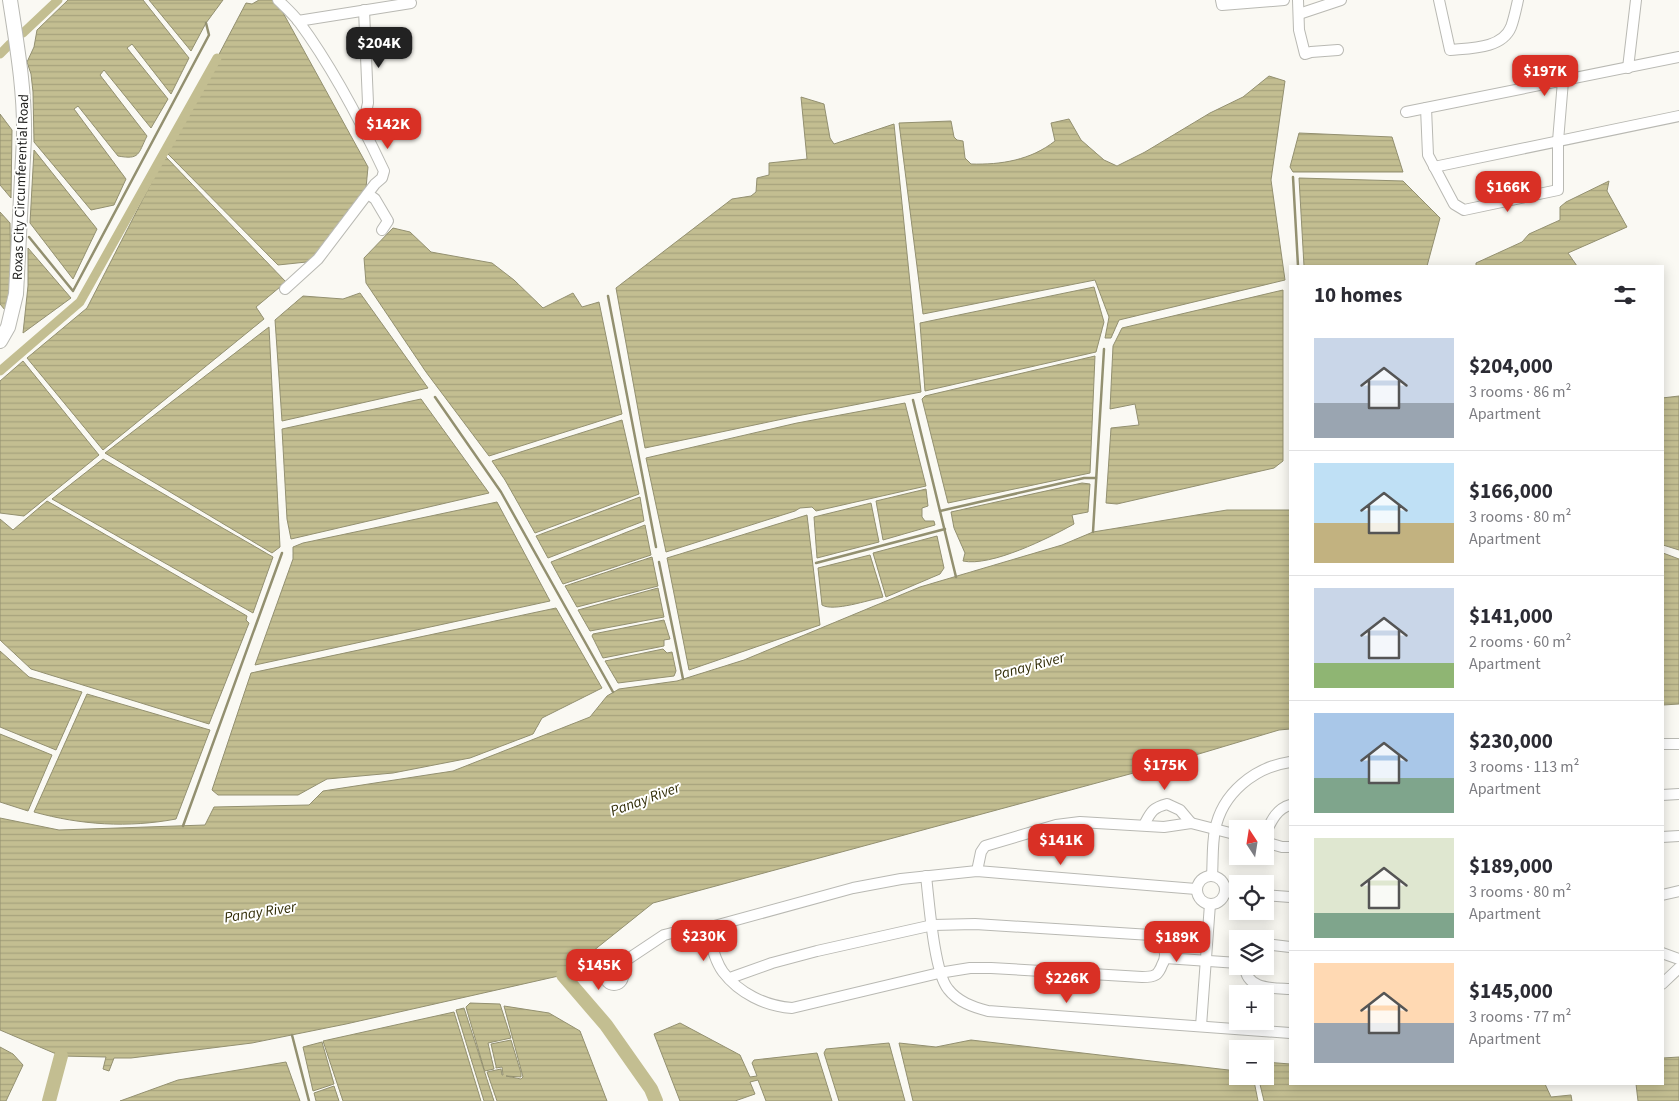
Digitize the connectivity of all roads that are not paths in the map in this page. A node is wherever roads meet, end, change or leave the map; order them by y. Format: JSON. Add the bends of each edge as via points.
{"nodes":[{"id":1,"x":10,"y":0,"type":"edge"},
{"id":2,"x":278,"y":0,"type":"edge"},
{"id":3,"x":1221,"y":0,"type":"edge"},
{"id":4,"x":1284,"y":0,"type":"edge"},
{"id":5,"x":1298,"y":0,"type":"edge"},
{"id":6,"x":1341,"y":0,"type":"edge"},
{"id":7,"x":1440,"y":0,"type":"edge"},
{"id":8,"x":1518,"y":0,"type":"edge"},
{"id":9,"x":1636,"y":0,"type":"edge"},
{"id":10,"x":411,"y":3,"type":"dead end"},
{"id":11,"x":364,"y":10,"type":"junction"},
{"id":12,"x":1299,"y":14,"type":"junction"},
{"id":13,"x":298,"y":21,"type":"junction"},
{"id":14,"x":1338,"y":50,"type":"dead end"},
{"id":15,"x":1679,"y":58,"type":"edge"},
{"id":16,"x":1628,"y":68,"type":"junction"},
{"id":17,"x":1563,"y":81,"type":"junction"},
{"id":18,"x":1426,"y":108,"type":"junction"},
{"id":19,"x":1406,"y":112,"type":"dead end"},
{"id":20,"x":1679,"y":116,"type":"edge"},
{"id":21,"x":363,"y":126,"type":"junction"},
{"id":22,"x":1558,"y":141,"type":"junction"},
{"id":23,"x":1434,"y":167,"type":"junction"},
{"id":24,"x":368,"y":194,"type":"junction"},
{"id":25,"x":382,"y":230,"type":"dead end"},
{"id":26,"x":285,"y":289,"type":"dead end"},
{"id":27,"x":0,"y":341,"type":"edge"},
{"id":28,"x":1664,"y":744,"type":"edge"},
{"id":29,"x":1679,"y":744,"type":"edge"},
{"id":30,"x":1289,"y":762,"type":"edge"},
{"id":31,"x":1679,"y":794,"type":"edge"},
{"id":32,"x":1664,"y":795,"type":"edge"},
{"id":33,"x":1289,"y":806,"type":"edge"},
{"id":34,"x":1272,"y":820,"type":"edge"},
{"id":35,"x":1190,"y":823,"type":"junction"},
{"id":36,"x":1144,"y":825,"type":"junction"},
{"id":37,"x":1215,"y":830,"type":"junction"},
{"id":38,"x":1229,"y":833,"type":"edge"},
{"id":39,"x":1679,"y":836,"type":"edge"},
{"id":40,"x":1664,"y":837,"type":"edge"},
{"id":41,"x":1274,"y":845,"type":"edge"},
{"id":42,"x":1289,"y":847,"type":"edge"},
{"id":43,"x":976,"y":871,"type":"junction"},
{"id":44,"x":926,"y":876,"type":"junction"},
{"id":45,"x":1212,"y":876,"type":"junction"},
{"id":46,"x":1196,"y":889,"type":"junction"},
{"id":47,"x":1679,"y":891,"type":"edge"},
{"id":48,"x":1225,"y":892,"type":"junction"},
{"id":49,"x":1229,"y":892,"type":"edge"},
{"id":50,"x":1664,"y":895,"type":"edge"},
{"id":51,"x":1274,"y":896,"type":"edge"},
{"id":52,"x":1289,"y":897,"type":"edge"},
{"id":53,"x":1210,"y":904,"type":"junction"},
{"id":54,"x":933,"y":925,"type":"junction"},
{"id":55,"x":708,"y":928,"type":"junction"},
{"id":56,"x":1274,"y":945,"type":"edge"},
{"id":57,"x":1289,"y":947,"type":"edge"},
{"id":58,"x":1664,"y":954,"type":"edge"},
{"id":59,"x":1165,"y":958,"type":"junction"},
{"id":60,"x":1679,"y":959,"type":"edge"},
{"id":61,"x":1204,"y":962,"type":"junction"},
{"id":62,"x":1229,"y":963,"type":"edge"},
{"id":63,"x":616,"y":967,"type":"dead end"},
{"id":64,"x":1679,"y":968,"type":"edge"},
{"id":65,"x":940,"y":973,"type":"junction"},
{"id":66,"x":1248,"y":975,"type":"edge"},
{"id":67,"x":730,"y":978,"type":"junction"},
{"id":68,"x":1664,"y":982,"type":"edge"},
{"id":69,"x":1289,"y":989,"type":"edge"},
{"id":70,"x":1201,"y":1026,"type":"junction"},
{"id":71,"x":1289,"y":1033,"type":"edge"}],
"edges":[{"from":1,"to":27,"type":"main road","name":"Roxas City Circumferential Road","via":[[21,75],[24,130],[16,294],[8,327]]},
{"from":2,"to":13,"type":"street"},
{"from":3,"to":4,"type":"street","via":[[1222,5]]},
{"from":5,"to":12,"type":"street"},
{"from":6,"to":12,"type":"street"},
{"from":7,"to":8,"type":"street","via":[[1450,50],[1484,47],[1498,41],[1510,29]]},
{"from":9,"to":16,"type":"street"},
{"from":10,"to":11,"type":"street"},
{"from":11,"to":13,"type":"street"},
{"from":11,"to":21,"type":"street","via":[[368,103]]},
{"from":12,"to":14,"type":"street","via":[[1305,54]]},
{"from":13,"to":21,"type":"street"},
{"from":15,"to":16,"type":"street"},
{"from":16,"to":17,"type":"street"},
{"from":17,"to":18,"type":"street"},
{"from":17,"to":22,"type":"street"},
{"from":18,"to":19,"type":"street"},
{"from":18,"to":23,"type":"street","via":[[1428,155]]},
{"from":20,"to":22,"type":"street"},
{"from":21,"to":24,"type":"street","via":[[384,171]]},
{"from":22,"to":23,"type":"street"},
{"from":22,"to":23,"type":"street","via":[[1558,190],[1464,210],[1454,204]]},
{"from":24,"to":25,"type":"street","via":[[375,199],[388,221]]},
{"from":24,"to":26,"type":"street","via":[[318,259]]},
{"from":28,"to":29,"type":"street"},
{"from":30,"to":37,"type":"street","via":[[1266,768],[1238,788],[1226,803]]},
{"from":31,"to":32,"type":"street"},
{"from":33,"to":34,"type":"street","via":[[1276,813]]},
{"from":35,"to":36,"type":"street","via":[[1164,828]]},
{"from":35,"to":36,"type":"street","via":[[1180,810],[1167,804],[1152,811]]},
{"from":35,"to":37,"type":"street"},
{"from":36,"to":43,"type":"street","via":[[1080,822],[1056,825],[985,846],[980,852]]},
{"from":37,"to":38,"type":"street"},
{"from":37,"to":45,"type":"street"},
{"from":39,"to":40,"type":"street"},
{"from":41,"to":42,"type":"street"},
{"from":43,"to":44,"type":"street"},
{"from":43,"to":46,"type":"street"},
{"from":44,"to":54,"type":"street"},
{"from":44,"to":55,"type":"street","via":[[854,888]]},
{"from":45,"to":46,"type":"street","via":[[1203,878]]},
{"from":45,"to":48,"type":"street","via":[[1220,879]]},
{"from":46,"to":53,"type":"street","via":[[1198,898]]},
{"from":47,"to":50,"type":"street"},
{"from":48,"to":49,"type":"street"},
{"from":48,"to":53,"type":"street","via":[[1221,899]]},
{"from":51,"to":52,"type":"street"},
{"from":53,"to":61,"type":"street"},
{"from":54,"to":59,"type":"street","via":[[974,924],[1151,935],[1162,945]]},
{"from":54,"to":65,"type":"street"},
{"from":54,"to":67,"type":"street","via":[[817,951]]},
{"from":55,"to":63,"type":"street","via":[[664,935]]},
{"from":55,"to":67,"type":"street","via":[[715,956],[722,971]]},
{"from":56,"to":57,"type":"street"},
{"from":58,"to":60,"type":"street"},
{"from":59,"to":61,"type":"street"},
{"from":59,"to":65,"type":"street","via":[[1155,975],[1142,977],[991,968]]},
{"from":61,"to":62,"type":"street"},
{"from":61,"to":70,"type":"street"},
{"from":64,"to":68,"type":"street"},
{"from":65,"to":67,"type":"street","via":[[792,1008],[765,1002],[735,985]]},
{"from":65,"to":70,"type":"street","via":[[946,988],[955,997],[988,1011]]},
{"from":66,"to":69,"type":"street","via":[[1260,986]]},
{"from":70,"to":71,"type":"street"}]}
